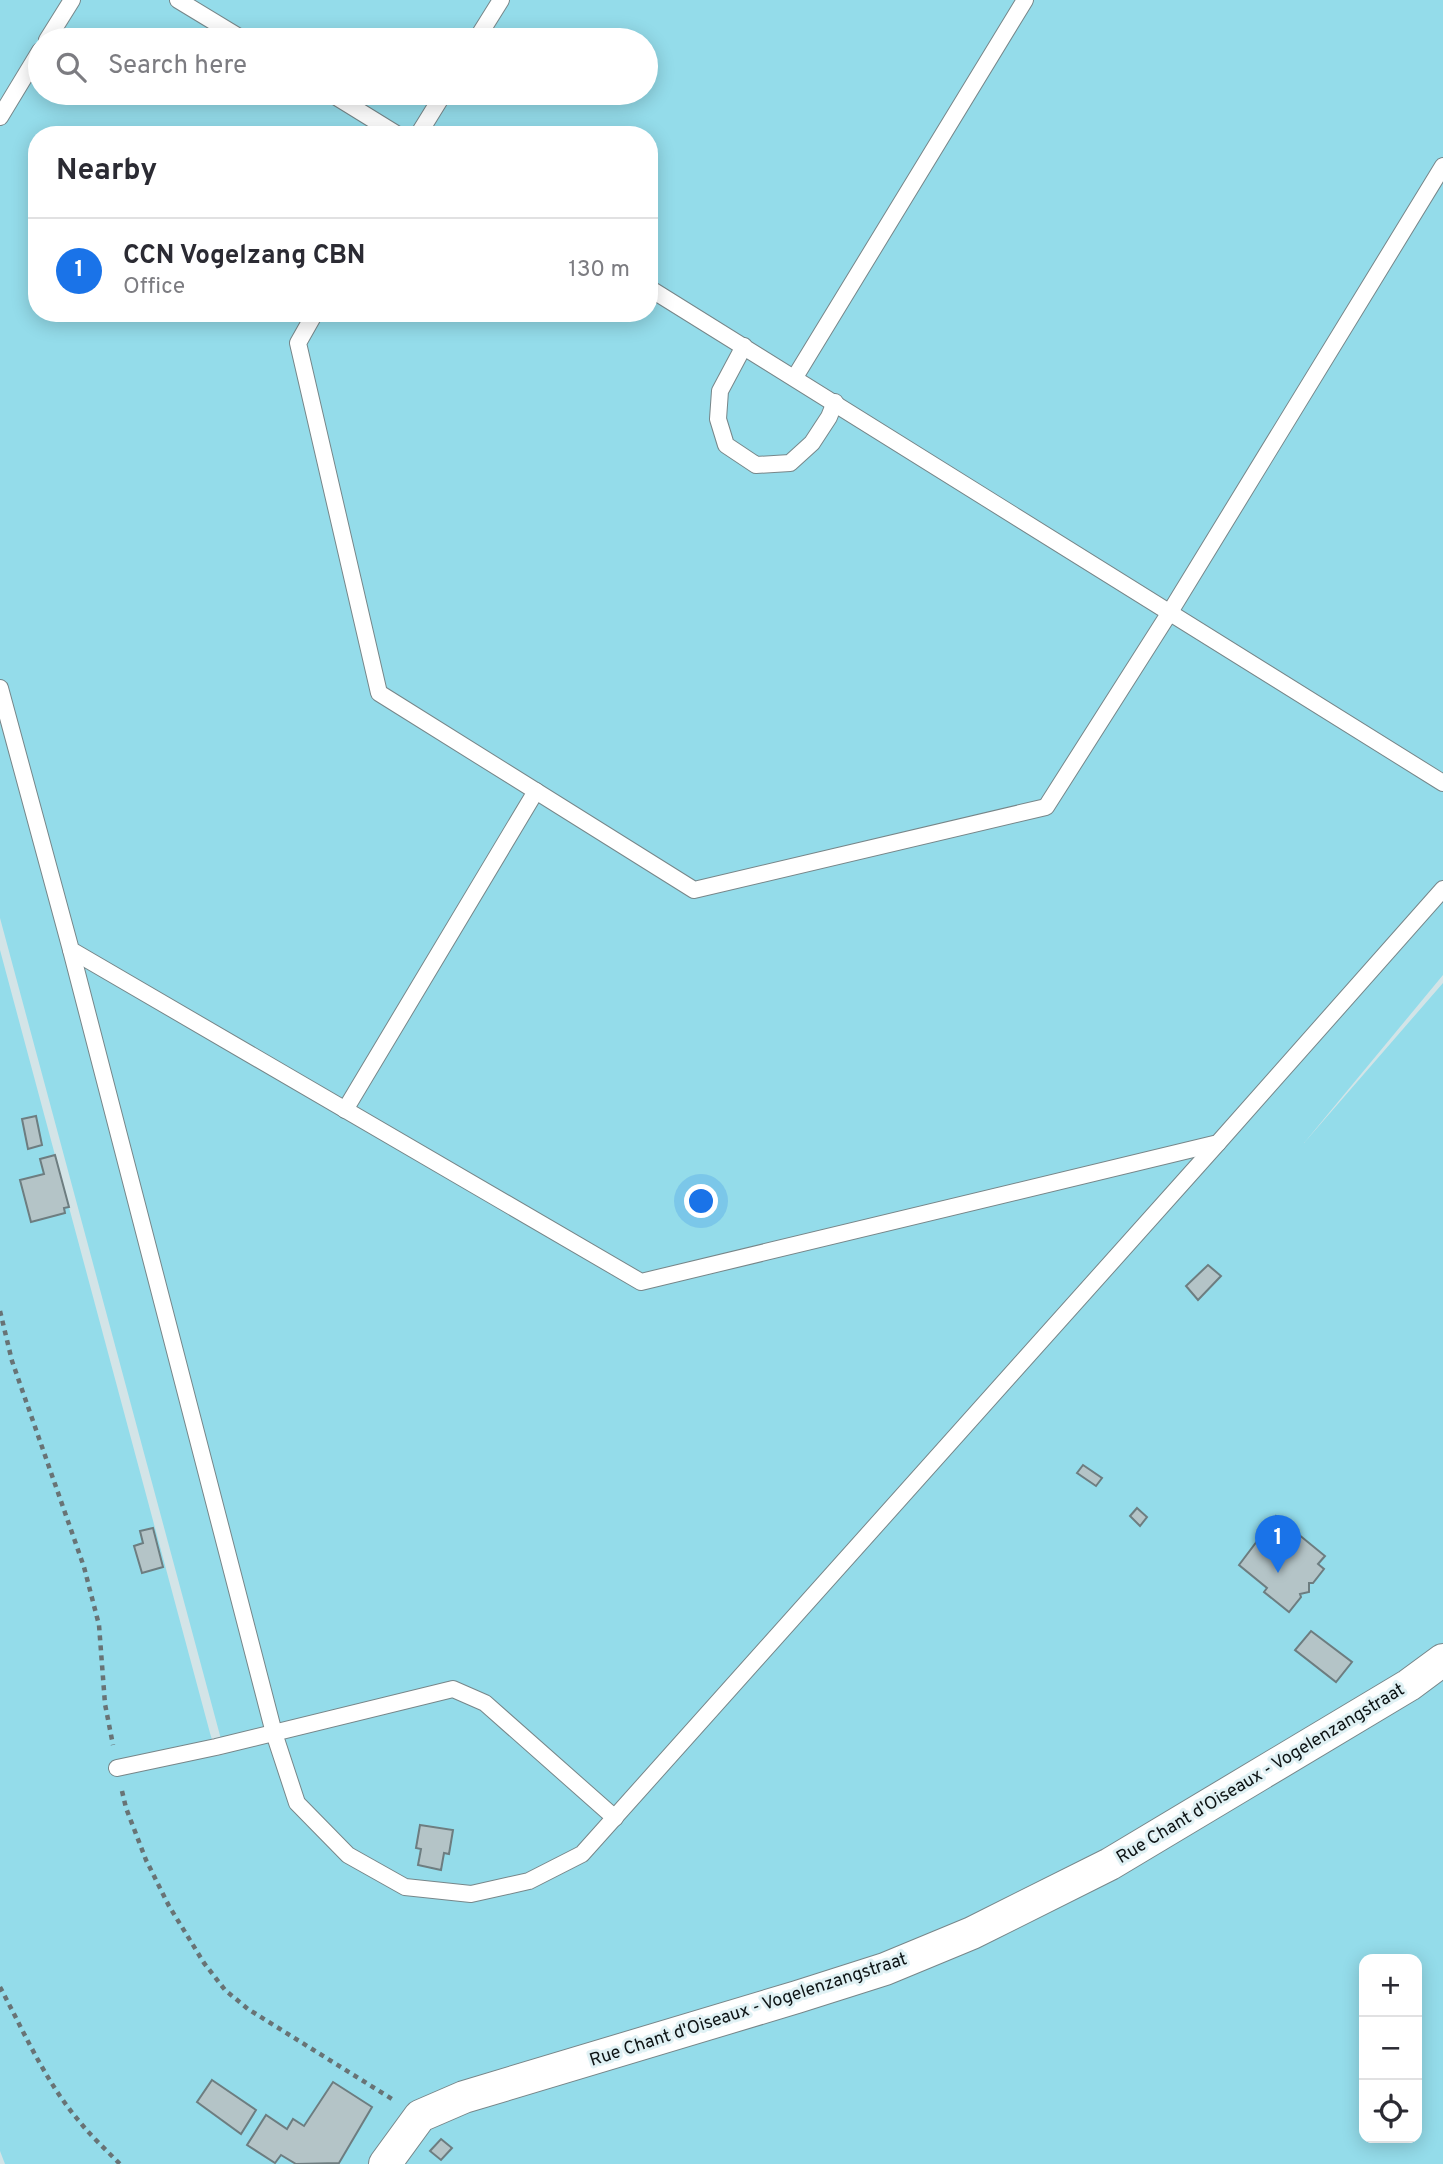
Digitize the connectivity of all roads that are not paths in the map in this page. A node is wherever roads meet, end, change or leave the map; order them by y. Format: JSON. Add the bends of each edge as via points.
{"nodes":[{"id":1,"x":72,"y":0,"type":"edge"},
{"id":2,"x":178,"y":0,"type":"edge"},
{"id":3,"x":501,"y":0,"type":"edge"},
{"id":4,"x":1025,"y":0,"type":"edge"},
{"id":5,"x":54,"y":28,"type":"edge"},
{"id":6,"x":224,"y":28,"type":"edge"},
{"id":7,"x":484,"y":28,"type":"edge"},
{"id":8,"x":28,"y":71,"type":"edge"},
{"id":9,"x":349,"y":105,"type":"edge"},
{"id":10,"x":437,"y":105,"type":"edge"},
{"id":11,"x":0,"y":117,"type":"edge"},
{"id":12,"x":383,"y":126,"type":"edge"},
{"id":13,"x":424,"y":126,"type":"edge"},
{"id":14,"x":1443,"y":166,"type":"edge"},
{"id":15,"x":658,"y":293,"type":"edge"},
{"id":16,"x":310,"y":322,"type":"edge"},
{"id":17,"x":744,"y":346,"type":"junction"},
{"id":18,"x":795,"y":377,"type":"junction"},
{"id":19,"x":835,"y":402,"type":"junction"},
{"id":20,"x":1170,"y":612,"type":"junction"},
{"id":21,"x":0,"y":688,"type":"edge"},
{"id":22,"x":1443,"y":783,"type":"edge"},
{"id":23,"x":536,"y":791,"type":"junction"},
{"id":24,"x":1443,"y":890,"type":"edge"},
{"id":25,"x":71,"y":950,"type":"junction"},
{"id":26,"x":345,"y":1110,"type":"junction"},
{"id":27,"x":1218,"y":1143,"type":"junction"},
{"id":28,"x":1443,"y":1660,"type":"edge"},
{"id":29,"x":274,"y":1733,"type":"junction"},
{"id":30,"x":117,"y":1768,"type":"dead end"},
{"id":31,"x":615,"y":1818,"type":"junction"},
{"id":32,"x":385,"y":2164,"type":"edge"}],
"edges":[{"from":1,"to":5,"type":"lane"},
{"from":2,"to":6,"type":"lane"},
{"from":3,"to":7,"type":"lane"},
{"from":4,"to":18,"type":"lane"},
{"from":8,"to":11,"type":"lane"},
{"from":9,"to":12,"type":"lane"},
{"from":10,"to":13,"type":"lane"},
{"from":14,"to":20,"type":"lane"},
{"from":15,"to":17,"type":"lane"},
{"from":16,"to":23,"type":"lane","via":[[298,343],[379,693]]},
{"from":17,"to":18,"type":"lane"},
{"from":17,"to":19,"type":"lane","via":[[720,391],[718,419],[726,445],[756,465],[790,463],[813,443]]},
{"from":18,"to":19,"type":"lane"},
{"from":19,"to":20,"type":"lane"},
{"from":20,"to":22,"type":"lane"},
{"from":20,"to":23,"type":"lane","via":[[1046,807],[694,890]]},
{"from":21,"to":25,"type":"lane"},
{"from":23,"to":26,"type":"lane"},
{"from":24,"to":27,"type":"lane"},
{"from":25,"to":26,"type":"lane"},
{"from":25,"to":29,"type":"lane"},
{"from":26,"to":27,"type":"lane","via":[[641,1282]]},
{"from":27,"to":31,"type":"lane"},
{"from":28,"to":32,"type":"street","name":"Rue Chant d'Oiseaux - Vogelenzangstraat","via":[[1409,1685],[1110,1864],[972,1933],[885,1969],[453,2101],[420,2116]]},
{"from":29,"to":30,"type":"lane"},
{"from":29,"to":31,"type":"lane","via":[[453,1689],[485,1703]]},
{"from":29,"to":31,"type":"lane","via":[[297,1803],[348,1855],[405,1887],[471,1894],[529,1881],[582,1854]]}]}
